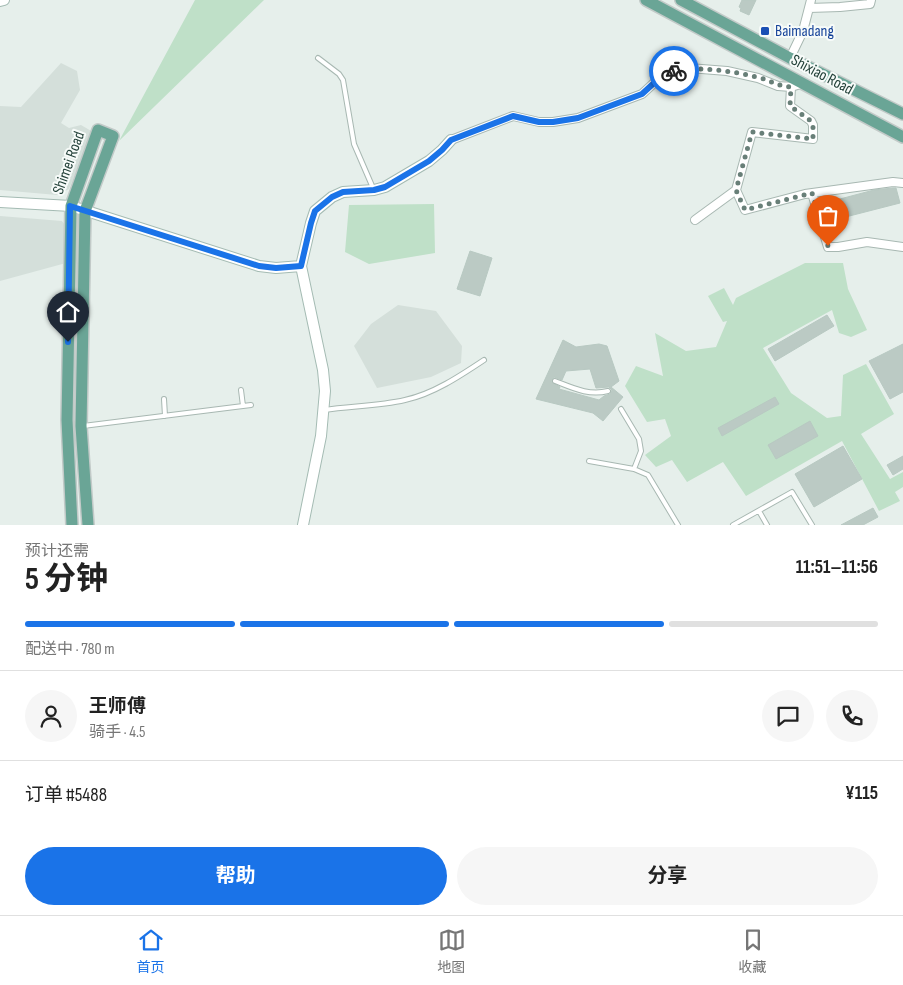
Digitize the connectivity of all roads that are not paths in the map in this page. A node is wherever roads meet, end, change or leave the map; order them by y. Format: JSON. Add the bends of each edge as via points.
{"nodes":[{"id":1,"x":646,"y":0,"type":"edge"},
{"id":2,"x":681,"y":0,"type":"edge"},
{"id":3,"x":871,"y":0,"type":"edge"},
{"id":4,"x":810,"y":4,"type":"edge"},
{"id":5,"x":318,"y":58,"type":"dead end"},
{"id":6,"x":790,"y":58,"type":"junction"},
{"id":7,"x":804,"y":83,"type":"junction"},
{"id":8,"x":791,"y":87,"type":"junction"},
{"id":9,"x":903,"y":114,"type":"edge"},
{"id":10,"x":903,"y":137,"type":"edge"},
{"id":11,"x":451,"y":140,"type":"joint"},
{"id":12,"x":903,"y":183,"type":"edge"},
{"id":13,"x":374,"y":190,"type":"junction"},
{"id":14,"x":736,"y":190,"type":"junction"},
{"id":15,"x":812,"y":193,"type":"junction"},
{"id":16,"x":0,"y":202,"type":"edge"},
{"id":17,"x":70,"y":206,"type":"junction"},
{"id":18,"x":85,"y":211,"type":"junction"},
{"id":19,"x":695,"y":220,"type":"dead end"},
{"id":20,"x":903,"y":247,"type":"edge"},
{"id":21,"x":301,"y":266,"type":"junction"},
{"id":22,"x":484,"y":360,"type":"dead end"},
{"id":23,"x":555,"y":381,"type":"dead end"},
{"id":24,"x":241,"y":390,"type":"dead end"},
{"id":25,"x":608,"y":391,"type":"dead end"},
{"id":26,"x":164,"y":399,"type":"dead end"},
{"id":27,"x":251,"y":405,"type":"dead end"},
{"id":28,"x":243,"y":406,"type":"junction"},
{"id":29,"x":621,"y":409,"type":"dead end"},
{"id":30,"x":324,"y":410,"type":"junction"},
{"id":31,"x":165,"y":416,"type":"junction"},
{"id":32,"x":81,"y":426,"type":"junction"},
{"id":33,"x":589,"y":461,"type":"dead end"},
{"id":34,"x":634,"y":469,"type":"junction"},
{"id":35,"x":759,"y":511,"type":"junction"},
{"id":36,"x":72,"y":525,"type":"edge"},
{"id":37,"x":88,"y":525,"type":"edge"},
{"id":38,"x":303,"y":525,"type":"edge"},
{"id":39,"x":678,"y":525,"type":"edge"},
{"id":40,"x":733,"y":525,"type":"edge"},
{"id":41,"x":767,"y":525,"type":"edge"},
{"id":42,"x":812,"y":525,"type":"edge"}],
"edges":[{"from":1,"to":7,"type":"main road","name":"Shixiao Road"},
{"from":2,"to":6,"type":"main road","name":"Shixiao Road"},
{"from":3,"to":4,"type":"street","via":[[870,4],[840,7]]},
{"from":4,"to":6,"type":"street","via":[[803,31]]},
{"from":5,"to":13,"type":"lane","via":[[343,80],[354,144]]},
{"from":6,"to":9,"type":"main road","name":"Shixiao Road"},
{"from":7,"to":8,"type":"street"},
{"from":7,"to":10,"type":"main road","name":"Shixiao Road"},
{"from":8,"to":11,"type":"street","via":[[727,71],[689,68],[666,72],[642,94],[578,118],[539,122],[513,116]]},
{"from":8,"to":14,"type":"street","via":[[790,106],[811,121],[813,139],[752,132]]},
{"from":11,"to":13,"type":"street","via":[[429,161]]},
{"from":12,"to":15,"type":"street"},
{"from":13,"to":21,"type":"street","via":[[343,192],[315,211]]},
{"from":14,"to":15,"type":"street","via":[[745,210]]},
{"from":14,"to":19,"type":"street"},
{"from":15,"to":20,"type":"street","via":[[828,246],[866,242]]},
{"from":16,"to":17,"type":"street"},
{"from":17,"to":18,"type":"street"},
{"from":17,"to":18,"type":"main road","name":"Shimei Road","via":[[98,130],[112,136]]},
{"from":17,"to":36,"type":"main road","name":"Shimei Road","via":[[67,420]]},
{"from":18,"to":21,"type":"street","via":[[259,266]]},
{"from":18,"to":32,"type":"main road","name":"Shimei Road"},
{"from":21,"to":30,"type":"street","via":[[324,370]]},
{"from":22,"to":30,"type":"lane","via":[[461,376],[405,400]]},
{"from":23,"to":25,"type":"lane","via":[[575,390],[596,394]]},
{"from":24,"to":28,"type":"lane"},
{"from":26,"to":31,"type":"lane"},
{"from":27,"to":28,"type":"lane"},
{"from":28,"to":31,"type":"lane"},
{"from":29,"to":34,"type":"lane","via":[[639,439],[641,451]]},
{"from":30,"to":38,"type":"street"},
{"from":31,"to":32,"type":"lane"},
{"from":32,"to":37,"type":"main road","name":"Shimei Road"},
{"from":33,"to":34,"type":"lane"},
{"from":34,"to":39,"type":"lane","via":[[648,475]]},
{"from":35,"to":40,"type":"lane"},
{"from":35,"to":41,"type":"lane"},
{"from":35,"to":42,"type":"lane","via":[[792,492]]}]}
